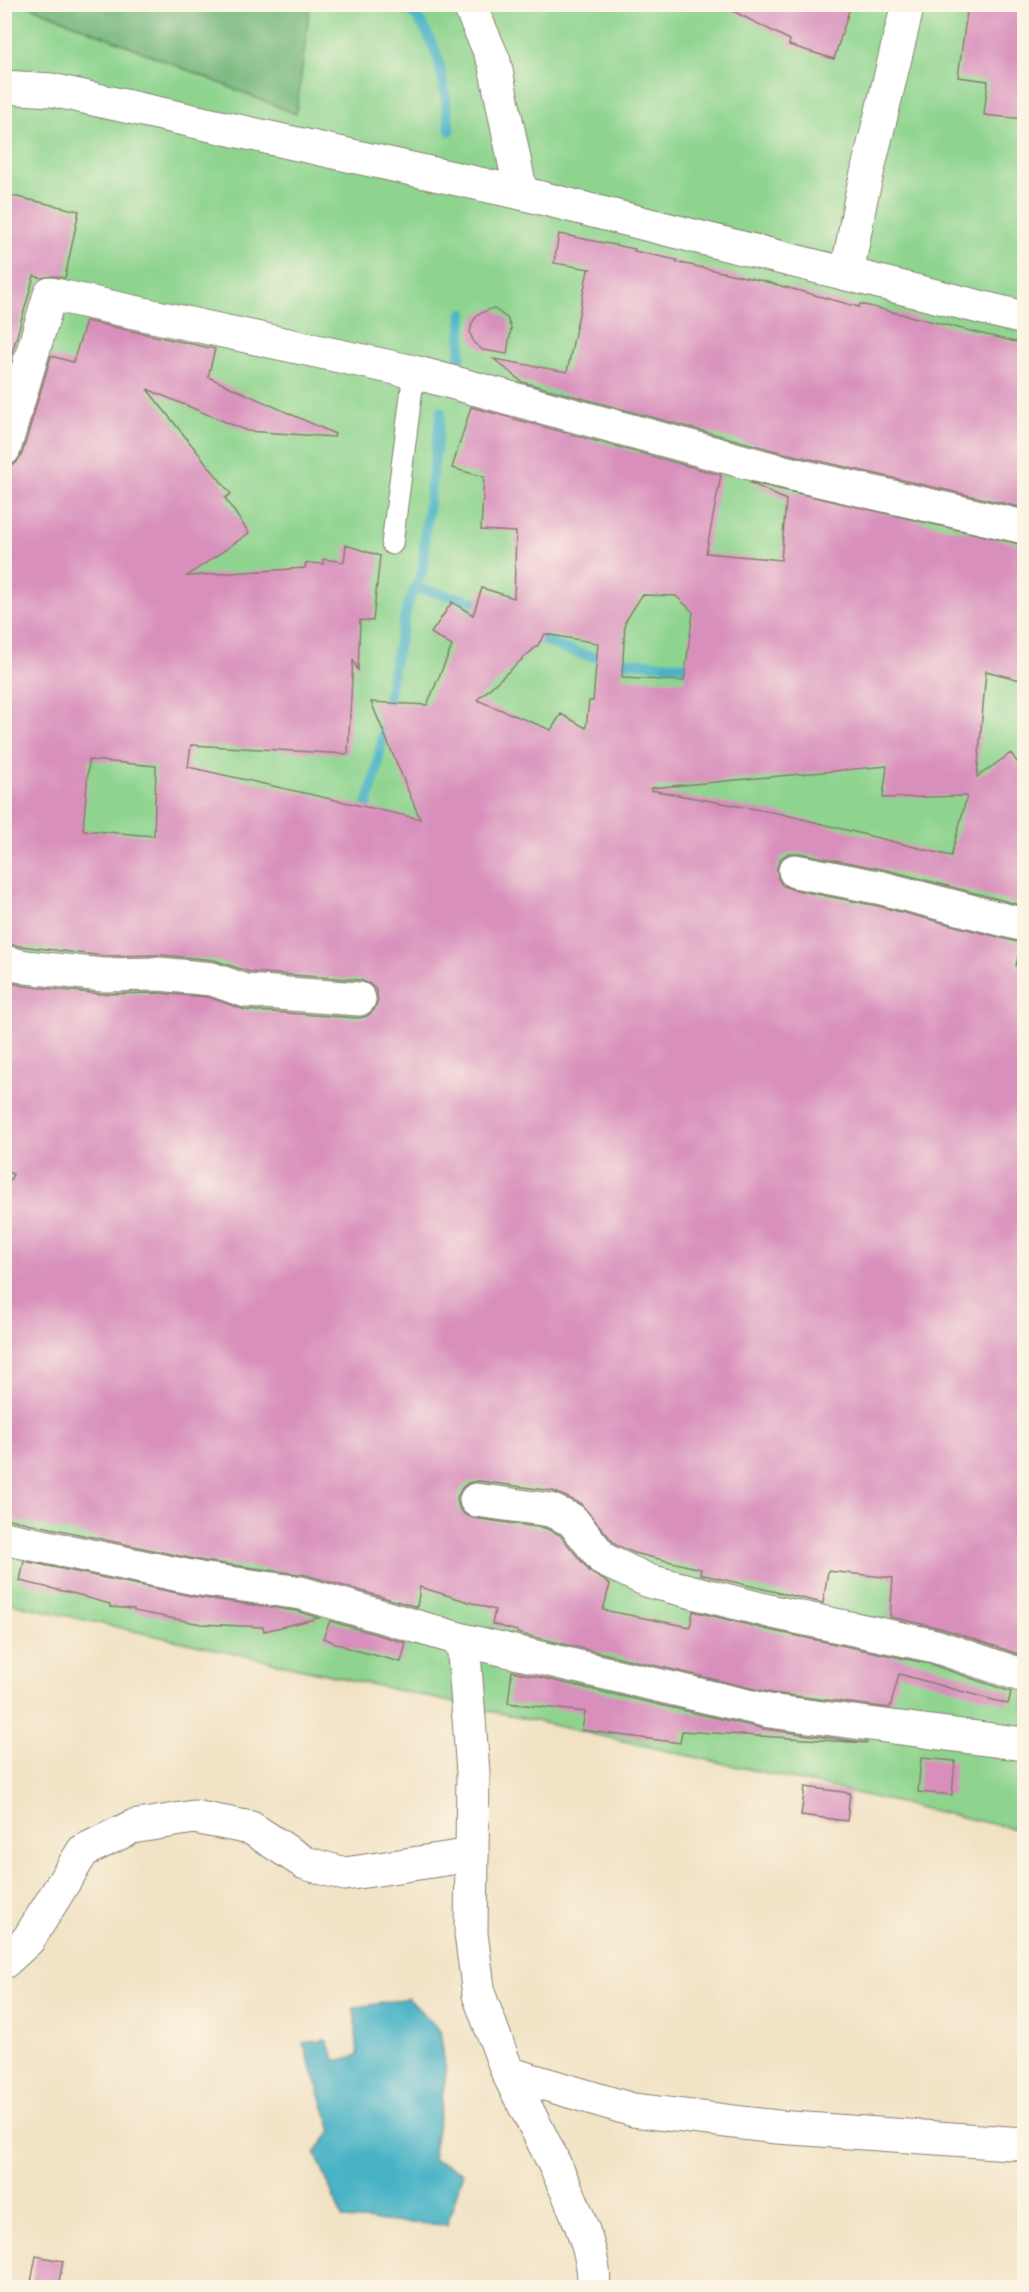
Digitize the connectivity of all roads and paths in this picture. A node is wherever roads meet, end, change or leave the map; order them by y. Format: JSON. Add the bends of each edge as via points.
{"nodes":[{"id":1,"x":469,"y":4,"type":"edge"},
{"id":2,"x":908,"y":4,"type":"edge"},
{"id":3,"x":4,"y":87,"type":"edge"},
{"id":4,"x":521,"y":193,"type":"junction"},
{"id":5,"x":847,"y":274,"type":"junction"},
{"id":6,"x":1024,"y":318,"type":"edge"},
{"id":7,"x":414,"y":372,"type":"junction"},
{"id":8,"x":4,"y":449,"type":"edge"},
{"id":9,"x":1024,"y":527,"type":"edge"},
{"id":10,"x":392,"y":544,"type":"dead end"},
{"id":11,"x":795,"y":871,"type":"dead end"},
{"id":12,"x":1024,"y":925,"type":"edge"},
{"id":13,"x":4,"y":962,"type":"edge"},
{"id":14,"x":359,"y":999,"type":"dead end"},
{"id":15,"x":476,"y":1500,"type":"dead end"},
{"id":16,"x":4,"y":1538,"type":"edge"},
{"id":17,"x":463,"y":1640,"type":"junction"},
{"id":18,"x":1024,"y":1676,"type":"edge"},
{"id":19,"x":1024,"y":1744,"type":"edge"},
{"id":20,"x":472,"y":1855,"type":"junction"},
{"id":21,"x":4,"y":1962,"type":"edge"},
{"id":22,"x":508,"y":2073,"type":"junction"},
{"id":23,"x":1024,"y":2144,"type":"edge"},
{"id":24,"x":593,"y":2288,"type":"edge"}],
"edges":[{"from":1,"to":4,"type":"street","via":[[494,61]]},
{"from":2,"to":5,"type":"street","via":[[861,198]]},
{"from":3,"to":4,"type":"street","via":[[52,90]]},
{"from":4,"to":5,"type":"street"},
{"from":5,"to":6,"type":"street"},
{"from":7,"to":8,"type":"street","via":[[50,294]]},
{"from":7,"to":9,"type":"street","via":[[775,470]]},
{"from":7,"to":10,"type":"lane"},
{"from":11,"to":12,"type":"street","via":[[882,888]]},
{"from":13,"to":14,"type":"street","via":[[103,975],[159,974],[212,980],[246,991]]},
{"from":15,"to":18,"type":"street","via":[[550,1510],[572,1520],[604,1560],[649,1581],[935,1646]]},
{"from":16,"to":17,"type":"street","via":[[200,1579],[301,1593]]},
{"from":17,"to":19,"type":"street","via":[[769,1711]]},
{"from":17,"to":20,"type":"street","via":[[473,1772]]},
{"from":20,"to":21,"type":"street","via":[[345,1874],[305,1863],[251,1828],[194,1817],[132,1827],[83,1851],[28,1940]]},
{"from":20,"to":22,"type":"street","via":[[471,1933],[479,1995]]},
{"from":22,"to":23,"type":"street","via":[[633,2110],[777,2127]]},
{"from":22,"to":24,"type":"street","via":[[574,2206],[589,2249]]}]}
